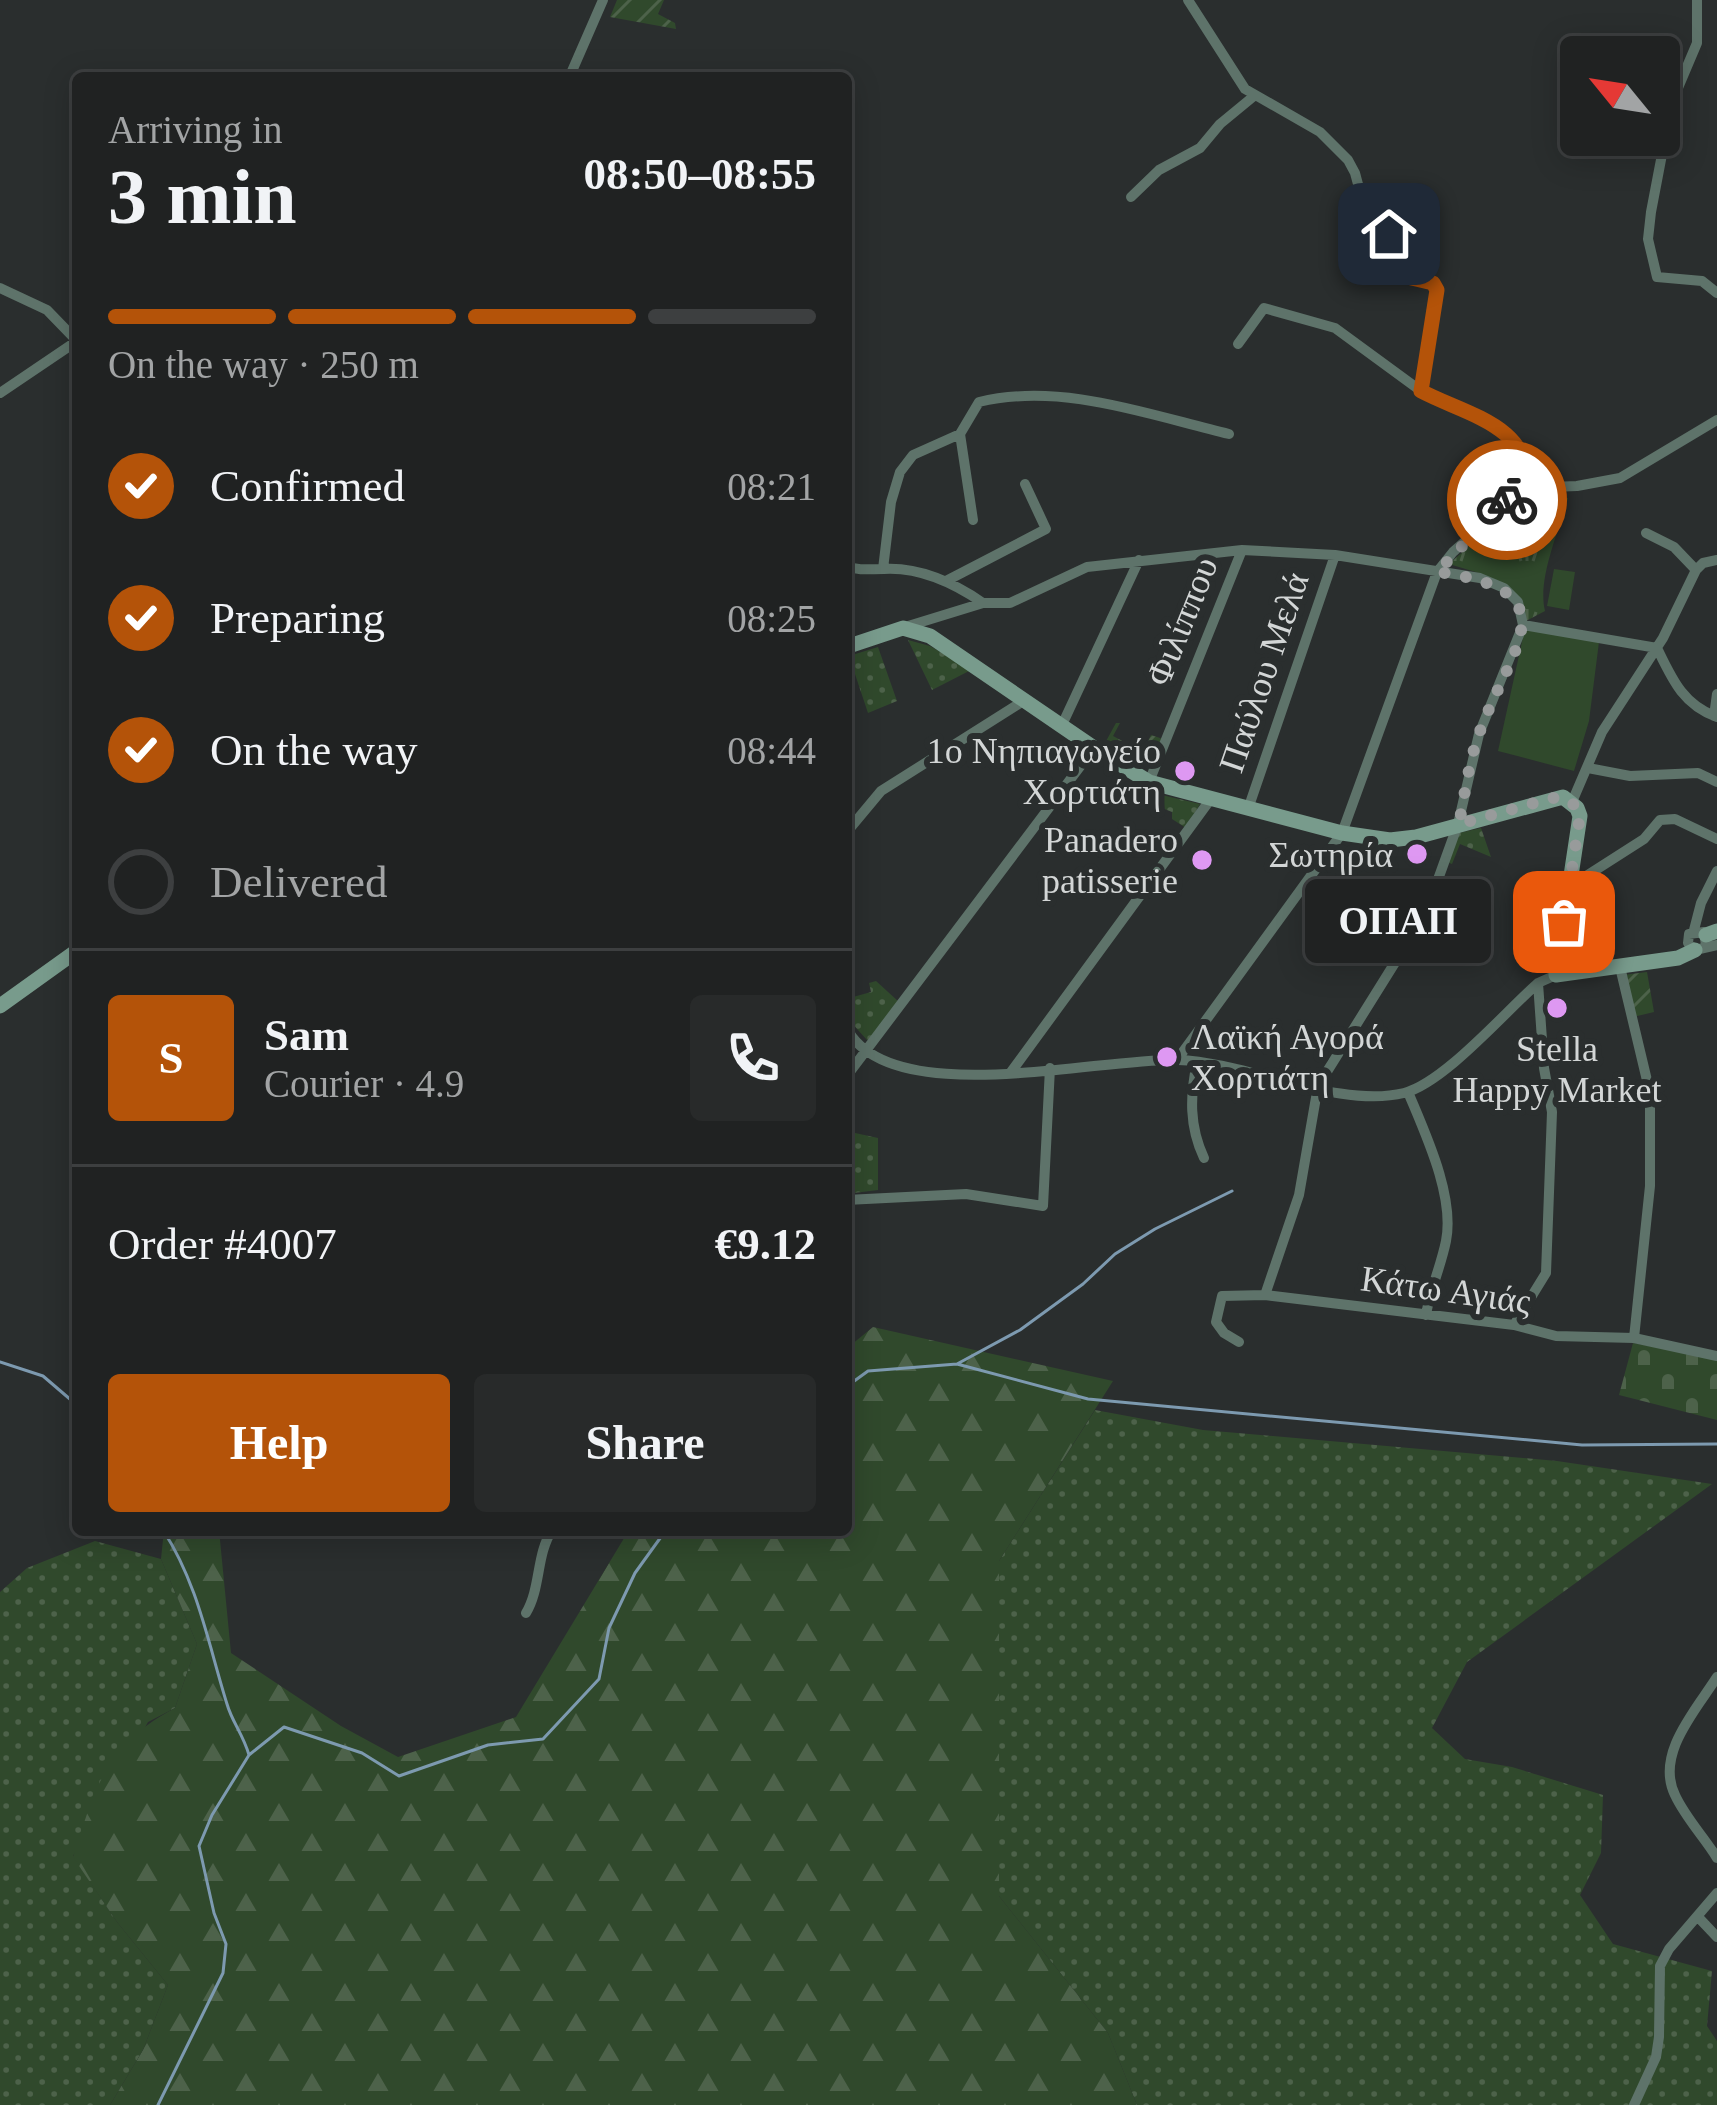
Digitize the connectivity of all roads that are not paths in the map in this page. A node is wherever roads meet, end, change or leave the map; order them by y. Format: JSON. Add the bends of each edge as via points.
{"nodes":[{"id":1,"x":603,"y":0,"type":"edge"},
{"id":2,"x":1188,"y":0,"type":"edge"},
{"id":3,"x":1697,"y":0,"type":"edge"},
{"id":4,"x":572,"y":72,"type":"edge"},
{"id":5,"x":1254,"y":96,"type":"junction"},
{"id":6,"x":1131,"y":197,"type":"dead end"},
{"id":7,"x":0,"y":288,"type":"edge"},
{"id":8,"x":1717,"y":293,"type":"edge"},
{"id":9,"x":72,"y":336,"type":"edge"},
{"id":10,"x":1238,"y":344,"type":"dead end"},
{"id":11,"x":72,"y":346,"type":"edge"},
{"id":12,"x":1421,"y":391,"type":"junction"},
{"id":13,"x":0,"y":393,"type":"edge"},
{"id":14,"x":1717,"y":420,"type":"edge"},
{"id":15,"x":960,"y":434,"type":"junction"},
{"id":16,"x":1229,"y":434,"type":"dead end"},
{"id":17,"x":1024,"y":484,"type":"dead end"},
{"id":18,"x":1525,"y":488,"type":"junction"},
{"id":19,"x":973,"y":520,"type":"dead end"},
{"id":20,"x":1646,"y":533,"type":"dead end"},
{"id":21,"x":1242,"y":550,"type":"junction"},
{"id":22,"x":1335,"y":555,"type":"junction"},
{"id":23,"x":1139,"y":560,"type":"junction"},
{"id":24,"x":1717,"y":560,"type":"edge"},
{"id":25,"x":852,"y":568,"type":"edge"},
{"id":26,"x":884,"y":568,"type":"junction"},
{"id":27,"x":1696,"y":570,"type":"junction"},
{"id":28,"x":1437,"y":572,"type":"junction"},
{"id":29,"x":946,"y":581,"type":"junction"},
{"id":30,"x":982,"y":603,"type":"junction"},
{"id":31,"x":1523,"y":625,"type":"junction"},
{"id":32,"x":903,"y":628,"type":"junction"},
{"id":33,"x":852,"y":645,"type":"edge"},
{"id":34,"x":1657,"y":648,"type":"junction"},
{"id":35,"x":1717,"y":694,"type":"edge"},
{"id":36,"x":1025,"y":700,"type":"junction"},
{"id":37,"x":1715,"y":717,"type":"edge"},
{"id":38,"x":1062,"y":725,"type":"junction"},
{"id":39,"x":1094,"y":748,"type":"junction"},
{"id":40,"x":1588,"y":768,"type":"junction"},
{"id":41,"x":1149,"y":782,"type":"junction"},
{"id":42,"x":1717,"y":782,"type":"edge"},
{"id":43,"x":1210,"y":800,"type":"junction"},
{"id":44,"x":1572,"y":802,"type":"junction"},
{"id":45,"x":1248,"y":809,"type":"junction"},
{"id":46,"x":1459,"y":824,"type":"junction"},
{"id":47,"x":852,"y":826,"type":"edge"},
{"id":48,"x":1342,"y":833,"type":"junction"},
{"id":49,"x":1717,"y":838,"type":"edge"},
{"id":50,"x":1717,"y":871,"type":"edge"},
{"id":51,"x":1569,"y":887,"type":"junction"},
{"id":52,"x":1706,"y":939,"type":"edge"},
{"id":53,"x":72,"y":954,"type":"edge"},
{"id":54,"x":1620,"y":967,"type":"junction"},
{"id":55,"x":1556,"y":975,"type":"junction"},
{"id":56,"x":1538,"y":983,"type":"junction"},
{"id":57,"x":0,"y":1006,"type":"edge"},
{"id":58,"x":852,"y":1035,"type":"edge"},
{"id":59,"x":865,"y":1052,"type":"junction"},
{"id":60,"x":1177,"y":1060,"type":"junction"},
{"id":61,"x":1197,"y":1062,"type":"junction"},
{"id":62,"x":1050,"y":1068,"type":"junction"},
{"id":63,"x":852,"y":1069,"type":"edge"},
{"id":64,"x":1011,"y":1072,"type":"junction"},
{"id":65,"x":1318,"y":1086,"type":"junction"},
{"id":66,"x":1408,"y":1092,"type":"junction"},
{"id":67,"x":1204,"y":1158,"type":"dead end"},
{"id":68,"x":852,"y":1200,"type":"edge"},
{"id":69,"x":1265,"y":1295,"type":"junction"},
{"id":70,"x":1426,"y":1315,"type":"junction"},
{"id":71,"x":1514,"y":1325,"type":"junction"},
{"id":72,"x":1634,"y":1338,"type":"junction"},
{"id":73,"x":1239,"y":1342,"type":"dead end"},
{"id":74,"x":1717,"y":1355,"type":"edge"},
{"id":75,"x":548,"y":1536,"type":"edge"},
{"id":76,"x":526,"y":1613,"type":"dead end"},
{"id":77,"x":1717,"y":1677,"type":"edge"},
{"id":78,"x":1717,"y":1858,"type":"edge"},
{"id":79,"x":1717,"y":1893,"type":"edge"},
{"id":80,"x":1700,"y":1918,"type":"junction"},
{"id":81,"x":1717,"y":1936,"type":"edge"},
{"id":82,"x":1634,"y":2105,"type":"edge"}],
"edges":[{"from":1,"to":4,"type":"street"},
{"from":2,"to":5,"type":"street"},
{"from":3,"to":8,"type":"street","via":[[1697,43],[1672,102],[1648,239],[1657,277],[1702,281]]},
{"from":5,"to":6,"type":"street"},
{"from":5,"to":12,"type":"street","via":[[1330,140],[1355,173],[1370,221],[1397,240],[1403,276],[1436,286]]},
{"from":7,"to":9,"type":"street","via":[[47,310]]},
{"from":10,"to":12,"type":"street","via":[[1264,308],[1335,328]]},
{"from":11,"to":13,"type":"street"},
{"from":12,"to":18,"type":"street","via":[[1504,430],[1527,465]]},
{"from":14,"to":18,"type":"street","via":[[1620,478]]},
{"from":15,"to":16,"type":"street","via":[[979,402],[1008,395],[1062,395]]},
{"from":15,"to":19,"type":"street"},
{"from":15,"to":26,"type":"street","via":[[914,455],[900,472]]},
{"from":17,"to":29,"type":"street","via":[[1046,529]]},
{"from":18,"to":28,"type":"street"},
{"from":20,"to":27,"type":"street"},
{"from":21,"to":22,"type":"street"},
{"from":21,"to":23,"type":"street"},
{"from":21,"to":41,"type":"street","name":"Φιλίππου"},
{"from":22,"to":28,"type":"street"},
{"from":22,"to":45,"type":"street","name":"Παύλου Μελά"},
{"from":23,"to":30,"type":"street","via":[[1088,567],[1010,603]]},
{"from":23,"to":38,"type":"street"},
{"from":24,"to":27,"type":"street"},
{"from":25,"to":26,"type":"street"},
{"from":26,"to":29,"type":"street"},
{"from":27,"to":34,"type":"street"},
{"from":28,"to":31,"type":"street","via":[[1504,588],[1518,602]]},
{"from":28,"to":48,"type":"street"},
{"from":29,"to":30,"type":"street"},
{"from":30,"to":32,"type":"street"},
{"from":31,"to":34,"type":"street"},
{"from":31,"to":46,"type":"street","via":[[1478,734]]},
{"from":32,"to":33,"type":"street"},
{"from":32,"to":36,"type":"street","via":[[930,636]]},
{"from":34,"to":37,"type":"street","via":[[1678,690]]},
{"from":34,"to":40,"type":"street","via":[[1602,731]]},
{"from":35,"to":37,"type":"street"},
{"from":36,"to":38,"type":"street"},
{"from":36,"to":47,"type":"street","via":[[881,790]]},
{"from":38,"to":39,"type":"street"},
{"from":39,"to":41,"type":"street"},
{"from":39,"to":59,"type":"street"},
{"from":40,"to":42,"type":"street","via":[[1630,776],[1698,773]]},
{"from":40,"to":44,"type":"street"},
{"from":41,"to":43,"type":"street"},
{"from":43,"to":45,"type":"street"},
{"from":43,"to":64,"type":"street"},
{"from":44,"to":46,"type":"street","via":[[1553,798]]},
{"from":44,"to":51,"type":"street","via":[[1580,816]]},
{"from":45,"to":48,"type":"street"},
{"from":46,"to":48,"type":"street","via":[[1390,840]]},
{"from":46,"to":65,"type":"street","via":[[1418,926]]},
{"from":48,"to":60,"type":"street"},
{"from":49,"to":51,"type":"street","via":[[1660,820]]},
{"from":50,"to":52,"type":"street","via":[[1701,903]]},
{"from":51,"to":55,"type":"street"},
{"from":52,"to":54,"type":"street","via":[[1678,958]]},
{"from":53,"to":57,"type":"street"},
{"from":54,"to":55,"type":"street"},
{"from":54,"to":72,"type":"street","via":[[1651,1093]]},
{"from":55,"to":56,"type":"street"},
{"from":56,"to":66,"type":"street"},
{"from":56,"to":71,"type":"street","via":[[1552,1112],[1546,1274]]},
{"from":58,"to":59,"type":"street"},
{"from":59,"to":63,"type":"street"},
{"from":59,"to":64,"type":"street","via":[[924,1071]]},
{"from":60,"to":61,"type":"street"},
{"from":60,"to":62,"type":"street"},
{"from":61,"to":65,"type":"street"},
{"from":61,"to":67,"type":"street","via":[[1190,1096]]},
{"from":62,"to":64,"type":"street"},
{"from":62,"to":68,"type":"street","via":[[1043,1206],[966,1194]]},
{"from":65,"to":66,"type":"street","via":[[1373,1097]]},
{"from":65,"to":69,"type":"street","via":[[1299,1195]]},
{"from":66,"to":70,"type":"street","via":[[1447,1214]]},
{"from":69,"to":70,"type":"street","name":"Κάτω Αγιάς"},
{"from":69,"to":73,"type":"street","name":"Κάτω Αγιάς","via":[[1222,1297],[1216,1322]]},
{"from":70,"to":71,"type":"street","name":"Κάτω Αγιάς"},
{"from":71,"to":72,"type":"street","name":"Κάτω Αγιάς","via":[[1556,1336]]},
{"from":72,"to":74,"type":"street","name":"Κάτω Αγιάς"},
{"from":75,"to":76,"type":"street"},
{"from":77,"to":78,"type":"street","via":[[1676,1741],[1670,1768],[1676,1798]]},
{"from":79,"to":80,"type":"street"},
{"from":80,"to":81,"type":"street"},
{"from":80,"to":82,"type":"street","via":[[1660,1966],[1656,2056]]}]}
